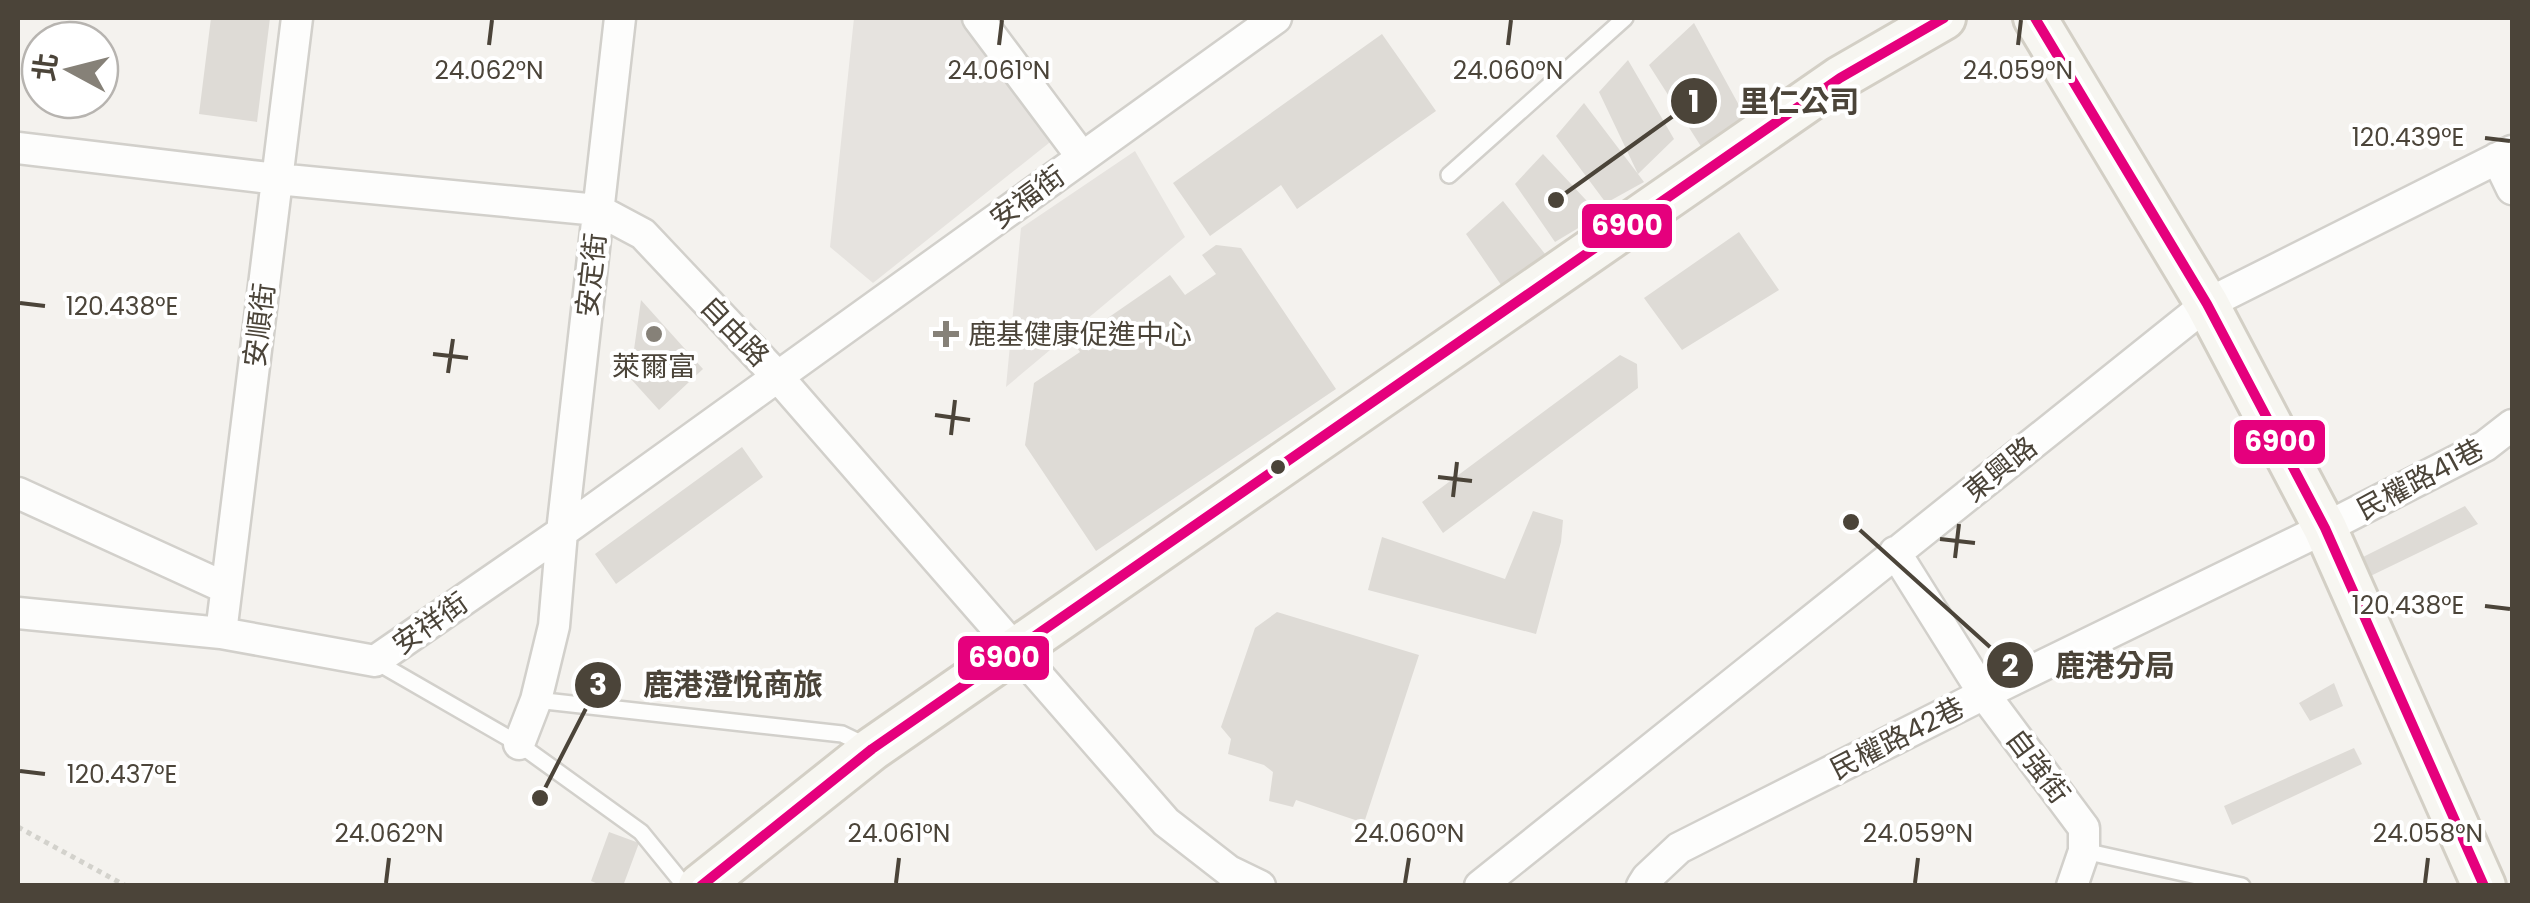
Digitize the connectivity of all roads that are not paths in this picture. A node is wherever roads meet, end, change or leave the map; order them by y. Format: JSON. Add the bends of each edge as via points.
{"nodes":[{"id":1,"x":297,"y":18,"type":"edge"},
{"id":2,"x":620,"y":18,"type":"edge"},
{"id":3,"x":978,"y":18,"type":"edge"},
{"id":4,"x":1276,"y":18,"type":"edge"},
{"id":5,"x":1625,"y":18,"type":"edge"},
{"id":6,"x":1944,"y":18,"type":"edge"},
{"id":7,"x":2035,"y":18,"type":"edge"},
{"id":8,"x":18,"y":148,"type":"edge"},
{"id":9,"x":2505,"y":154,"type":"edge"},
{"id":10,"x":1082,"y":157,"type":"junction"},
{"id":11,"x":1449,"y":175,"type":"dead end"},
{"id":12,"x":277,"y":179,"type":"junction"},
{"id":13,"x":2512,"y":189,"type":"edge"},
{"id":14,"x":598,"y":210,"type":"junction"},
{"id":15,"x":2207,"y":304,"type":"junction"},
{"id":16,"x":778,"y":376,"type":"junction"},
{"id":17,"x":2512,"y":425,"type":"edge"},
{"id":18,"x":18,"y":493,"type":"edge"},
{"id":19,"x":2325,"y":528,"type":"junction"},
{"id":20,"x":562,"y":532,"type":"junction"},
{"id":21,"x":1895,"y":552,"type":"junction"},
{"id":22,"x":226,"y":588,"type":"junction"},
{"id":23,"x":18,"y":612,"type":"edge"},
{"id":24,"x":221,"y":633,"type":"junction"},
{"id":25,"x":1016,"y":649,"type":"junction"},
{"id":26,"x":375,"y":661,"type":"junction"},
{"id":27,"x":1984,"y":694,"type":"junction"},
{"id":28,"x":536,"y":700,"type":"junction"},
{"id":29,"x":519,"y":744,"type":"junction"},
{"id":30,"x":872,"y":748,"type":"junction"},
{"id":31,"x":2084,"y":850,"type":"junction"},
{"id":32,"x":2483,"y":885,"type":"edge"},
{"id":33,"x":685,"y":886,"type":"edge"},
{"id":34,"x":700,"y":886,"type":"edge"},
{"id":35,"x":1260,"y":886,"type":"edge"},
{"id":36,"x":1480,"y":886,"type":"edge"},
{"id":37,"x":1642,"y":886,"type":"edge"},
{"id":38,"x":2072,"y":886,"type":"edge"},
{"id":39,"x":2242,"y":886,"type":"edge"}],
"edges":[{"from":1,"to":12,"type":"street","name":"安順街"},
{"from":2,"to":14,"type":"street","name":"安定街"},
{"from":3,"to":10,"type":"street"},
{"from":4,"to":10,"type":"street","name":"安福街"},
{"from":5,"to":11,"type":"lane"},
{"from":6,"to":25,"type":"main road","via":[[1840,78]]},
{"from":7,"to":15,"type":"main road"},
{"from":8,"to":12,"type":"street","name":"自由路"},
{"from":9,"to":13,"type":"street"},
{"from":9,"to":15,"type":"street","name":"東興路"},
{"from":10,"to":16,"type":"street","name":"安福街"},
{"from":12,"to":14,"type":"street","name":"自由路"},
{"from":12,"to":22,"type":"street","name":"安順街"},
{"from":14,"to":16,"type":"street","name":"自由路","via":[[643,234]]},
{"from":14,"to":20,"type":"street","name":"安定街"},
{"from":15,"to":19,"type":"main road"},
{"from":15,"to":21,"type":"street","name":"東興路"},
{"from":16,"to":20,"type":"street","name":"安祥街"},
{"from":16,"to":25,"type":"street","name":"自由路"},
{"from":17,"to":19,"type":"street","name":"民權路41巷","via":[[2485,446]]},
{"from":18,"to":22,"type":"street"},
{"from":19,"to":27,"type":"street","name":"民權路42巷"},
{"from":19,"to":32,"type":"main road"},
{"from":20,"to":26,"type":"street","name":"安祥街"},
{"from":20,"to":28,"type":"street","name":"安定街","via":[[554,626]]},
{"from":21,"to":27,"type":"street","name":"自強街"},
{"from":21,"to":36,"type":"street","name":"東興路"},
{"from":22,"to":24,"type":"street","name":"安順街"},
{"from":23,"to":24,"type":"street","name":"安祥街"},
{"from":24,"to":26,"type":"street","name":"安祥街"},
{"from":25,"to":30,"type":"main road"},
{"from":25,"to":35,"type":"street","name":"自由路","via":[[1166,822],[1228,871]]},
{"from":26,"to":29,"type":"lane"},
{"from":27,"to":31,"type":"street","name":"自強街","via":[[2084,828]]},
{"from":27,"to":37,"type":"street","name":"民權路42巷","via":[[1679,848]]},
{"from":28,"to":29,"type":"street","name":"安定街"},
{"from":28,"to":30,"type":"lane","via":[[842,734]]},
{"from":29,"to":33,"type":"lane","via":[[642,832]]},
{"from":30,"to":34,"type":"main road"},
{"from":31,"to":38,"type":"street"},
{"from":31,"to":39,"type":"lane"}]}
